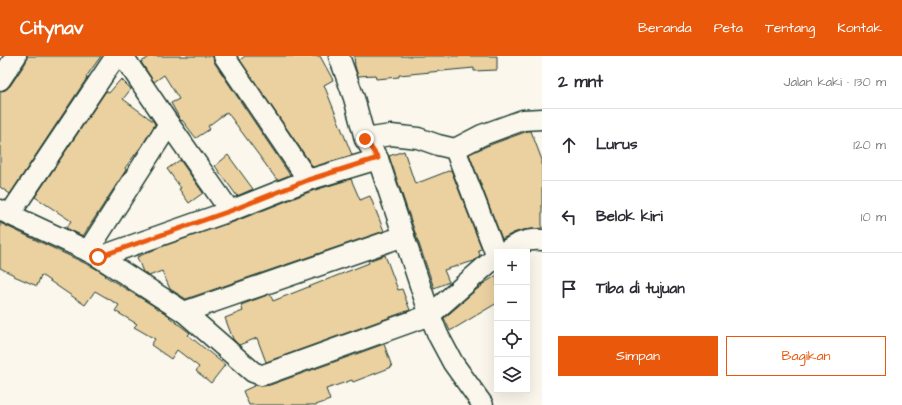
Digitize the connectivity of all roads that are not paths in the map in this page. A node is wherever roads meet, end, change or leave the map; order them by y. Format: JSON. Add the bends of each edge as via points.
{"nodes":[{"id":1,"x":16,"y":56,"type":"edge"},
{"id":2,"x":116,"y":56,"type":"edge"},
{"id":3,"x":123,"y":56,"type":"edge"},
{"id":4,"x":224,"y":56,"type":"edge"},
{"id":5,"x":339,"y":56,"type":"edge"},
{"id":6,"x":0,"y":80,"type":"edge"},
{"id":7,"x":542,"y":120,"type":"edge"},
{"id":8,"x":169,"y":124,"type":"junction"},
{"id":9,"x":365,"y":139,"type":"junction"},
{"id":10,"x":454,"y":149,"type":"junction"},
{"id":11,"x":378,"y":158,"type":"junction"},
{"id":12,"x":308,"y":180,"type":"junction"},
{"id":13,"x":230,"y":211,"type":"junction"},
{"id":14,"x":5,"y":212,"type":"edge"},
{"id":15,"x":404,"y":236,"type":"junction"},
{"id":16,"x":542,"y":240,"type":"edge"},
{"id":17,"x":494,"y":249,"type":"edge"},
{"id":18,"x":509,"y":249,"type":"edge"},
{"id":19,"x":93,"y":254,"type":"junction"},
{"id":20,"x":494,"y":259,"type":"edge"},
{"id":21,"x":184,"y":312,"type":"junction"},
{"id":22,"x":430,"y":316,"type":"junction"},
{"id":23,"x":483,"y":405,"type":"edge"}],
"edges":[{"from":1,"to":6,"type":"street"},
{"from":2,"to":14,"type":"street"},
{"from":3,"to":8,"type":"street"},
{"from":4,"to":12,"type":"street"},
{"from":5,"to":9,"type":"street"},
{"from":7,"to":10,"type":"street","via":[[523,120],[482,135]]},
{"from":8,"to":13,"type":"street"},
{"from":8,"to":19,"type":"street"},
{"from":9,"to":10,"type":"street","via":[[391,135],[418,138]]},
{"from":9,"to":11,"type":"street"},
{"from":10,"to":17,"type":"street"},
{"from":11,"to":12,"type":"street"},
{"from":11,"to":15,"type":"street"},
{"from":12,"to":13,"type":"street"},
{"from":13,"to":19,"type":"street"},
{"from":14,"to":19,"type":"street"},
{"from":15,"to":21,"type":"street"},
{"from":15,"to":22,"type":"street"},
{"from":16,"to":18,"type":"street","via":[[524,241]]},
{"from":19,"to":21,"type":"street"},
{"from":20,"to":22,"type":"street"},
{"from":21,"to":22,"type":"street","via":[[253,372],[261,375]]},
{"from":22,"to":23,"type":"street","via":[[452,364]]}]}
